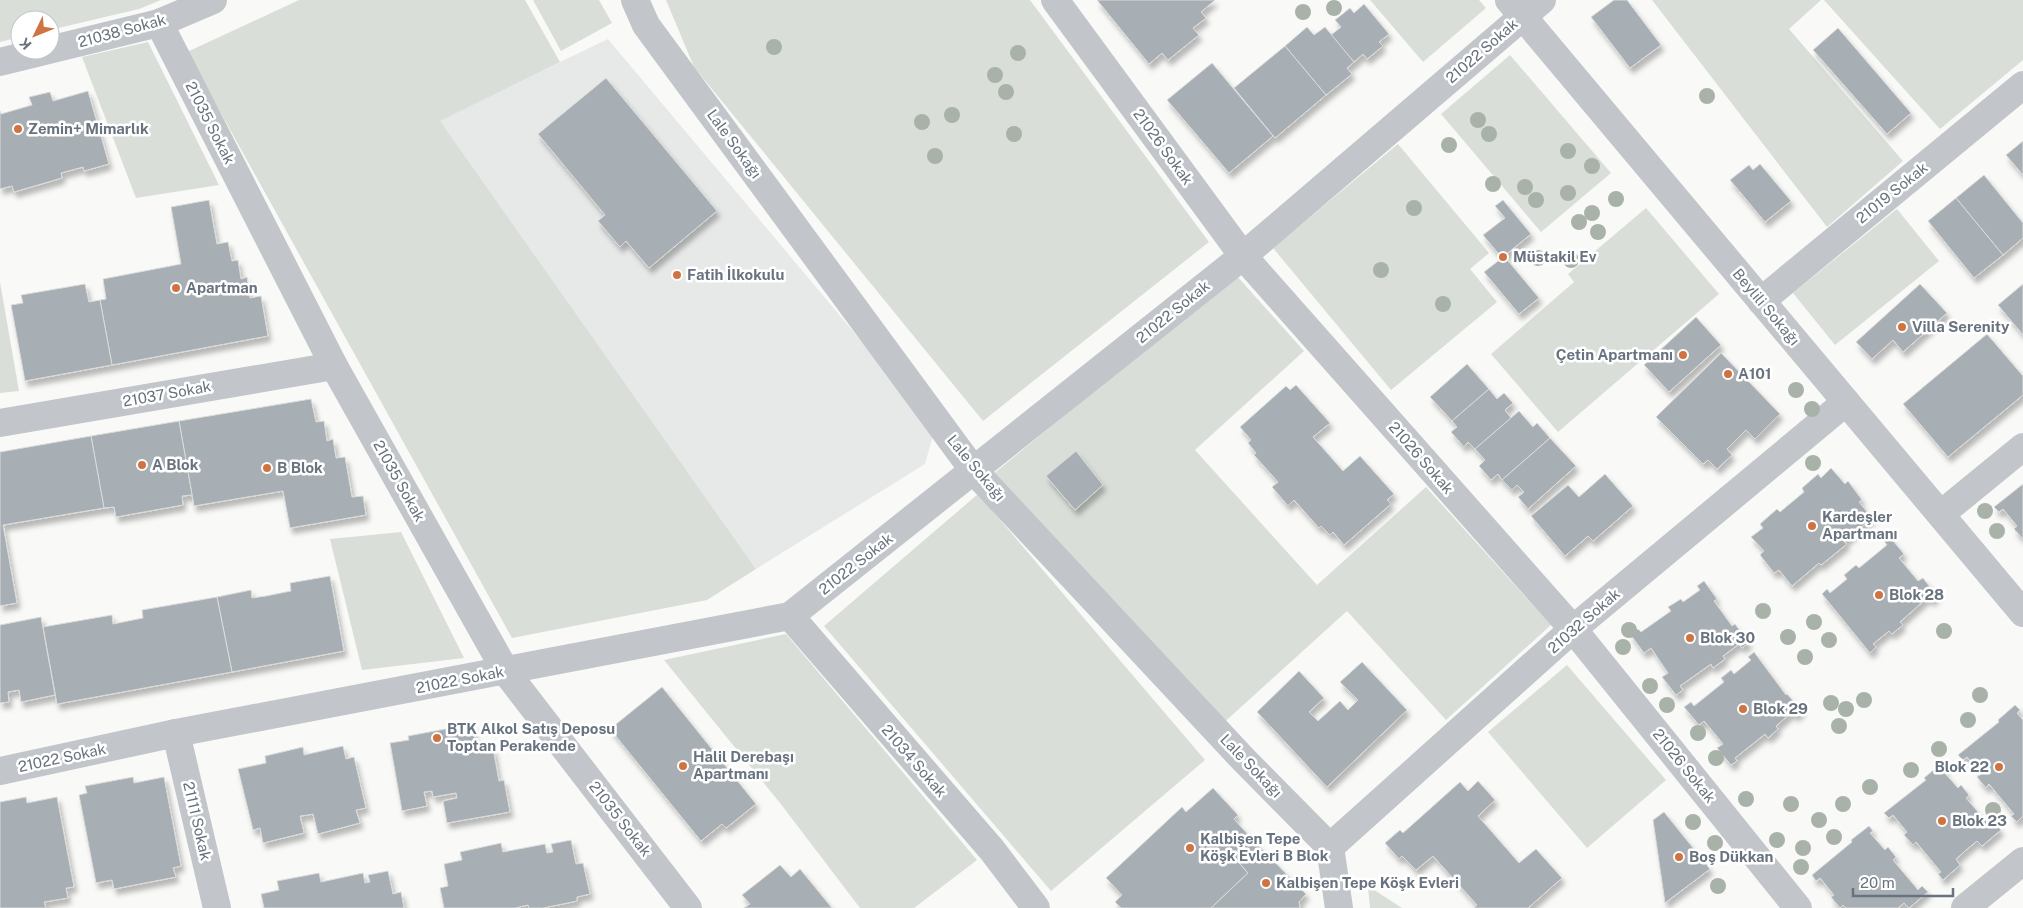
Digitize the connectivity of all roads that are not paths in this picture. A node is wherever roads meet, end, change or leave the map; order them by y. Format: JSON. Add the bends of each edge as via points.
{"nodes":[{"id":1,"x":213,"y":0,"type":"edge"},
{"id":2,"x":634,"y":0,"type":"edge"},
{"id":3,"x":1055,"y":0,"type":"edge"},
{"id":4,"x":1525,"y":5,"type":"edge"},
{"id":5,"x":159,"y":23,"type":"junction"},
{"id":6,"x":0,"y":62,"type":"edge"},
{"id":7,"x":2023,"y":85,"type":"edge"},
{"id":8,"x":1243,"y":256,"type":"junction"},
{"id":9,"x":1761,"y":301,"type":"junction"},
{"id":10,"x":334,"y":366,"type":"junction"},
{"id":11,"x":1846,"y":402,"type":"junction"},
{"id":12,"x":0,"y":423,"type":"edge"},
{"id":13,"x":2023,"y":447,"type":"edge"},
{"id":14,"x":974,"y":471,"type":"junction"},
{"id":15,"x":1941,"y":514,"type":"junction"},
{"id":16,"x":2023,"y":613,"type":"edge"},
{"id":17,"x":790,"y":616,"type":"junction"},
{"id":18,"x":1573,"y":630,"type":"junction"},
{"id":19,"x":506,"y":672,"type":"junction"},
{"id":20,"x":176,"y":733,"type":"junction"},
{"id":21,"x":0,"y":771,"type":"edge"},
{"id":22,"x":1330,"y":847,"type":"junction"},
{"id":23,"x":2023,"y":861,"type":"edge"},
{"id":24,"x":218,"y":908,"type":"edge"},
{"id":25,"x":688,"y":908,"type":"edge"},
{"id":26,"x":1036,"y":908,"type":"edge"},
{"id":27,"x":1339,"y":908,"type":"edge"},
{"id":28,"x":1798,"y":908,"type":"edge"},
{"id":29,"x":1965,"y":908,"type":"edge"}],
"edges":[{"from":1,"to":5,"type":"street","name":"21038 Sokak"},
{"from":2,"to":14,"type":"street","name":"Lale Sokağı","via":[[646,25]]},
{"from":3,"to":8,"type":"street","name":"21026 Sokak"},
{"from":4,"to":8,"type":"street","name":"21022 Sokak"},
{"from":4,"to":9,"type":"street","name":"Beylili Sokağı"},
{"from":5,"to":6,"type":"street","name":"21038 Sokak"},
{"from":5,"to":10,"type":"street","name":"21035 Sokak"},
{"from":7,"to":9,"type":"street","name":"21019 Sokak"},
{"from":8,"to":14,"type":"street","name":"21022 Sokak"},
{"from":8,"to":18,"type":"street","name":"21026 Sokak"},
{"from":9,"to":11,"type":"street","name":"Beylili Sokağı"},
{"from":10,"to":12,"type":"street","name":"21037 Sokak"},
{"from":10,"to":19,"type":"street","name":"21035 Sokak"},
{"from":11,"to":15,"type":"street","name":"Beylili Sokağı"},
{"from":11,"to":18,"type":"street","name":"21032 Sokak"},
{"from":13,"to":15,"type":"street"},
{"from":14,"to":17,"type":"street","name":"21022 Sokak"},
{"from":14,"to":22,"type":"street","name":"Lale Sokağı"},
{"from":15,"to":16,"type":"street","name":"Beylili Sokağı"},
{"from":17,"to":19,"type":"street","name":"21022 Sokak"},
{"from":17,"to":26,"type":"street","name":"21034 Sokak","via":[[992,850]]},
{"from":18,"to":22,"type":"street","name":"21032 Sokak"},
{"from":18,"to":28,"type":"street","name":"21026 Sokak"},
{"from":19,"to":20,"type":"street","name":"21022 Sokak"},
{"from":19,"to":25,"type":"street","name":"21035 Sokak"},
{"from":20,"to":21,"type":"street","name":"21022 Sokak"},
{"from":20,"to":24,"type":"street","name":"21111 Sokak"},
{"from":22,"to":27,"type":"street"},
{"from":23,"to":29,"type":"street"}]}
